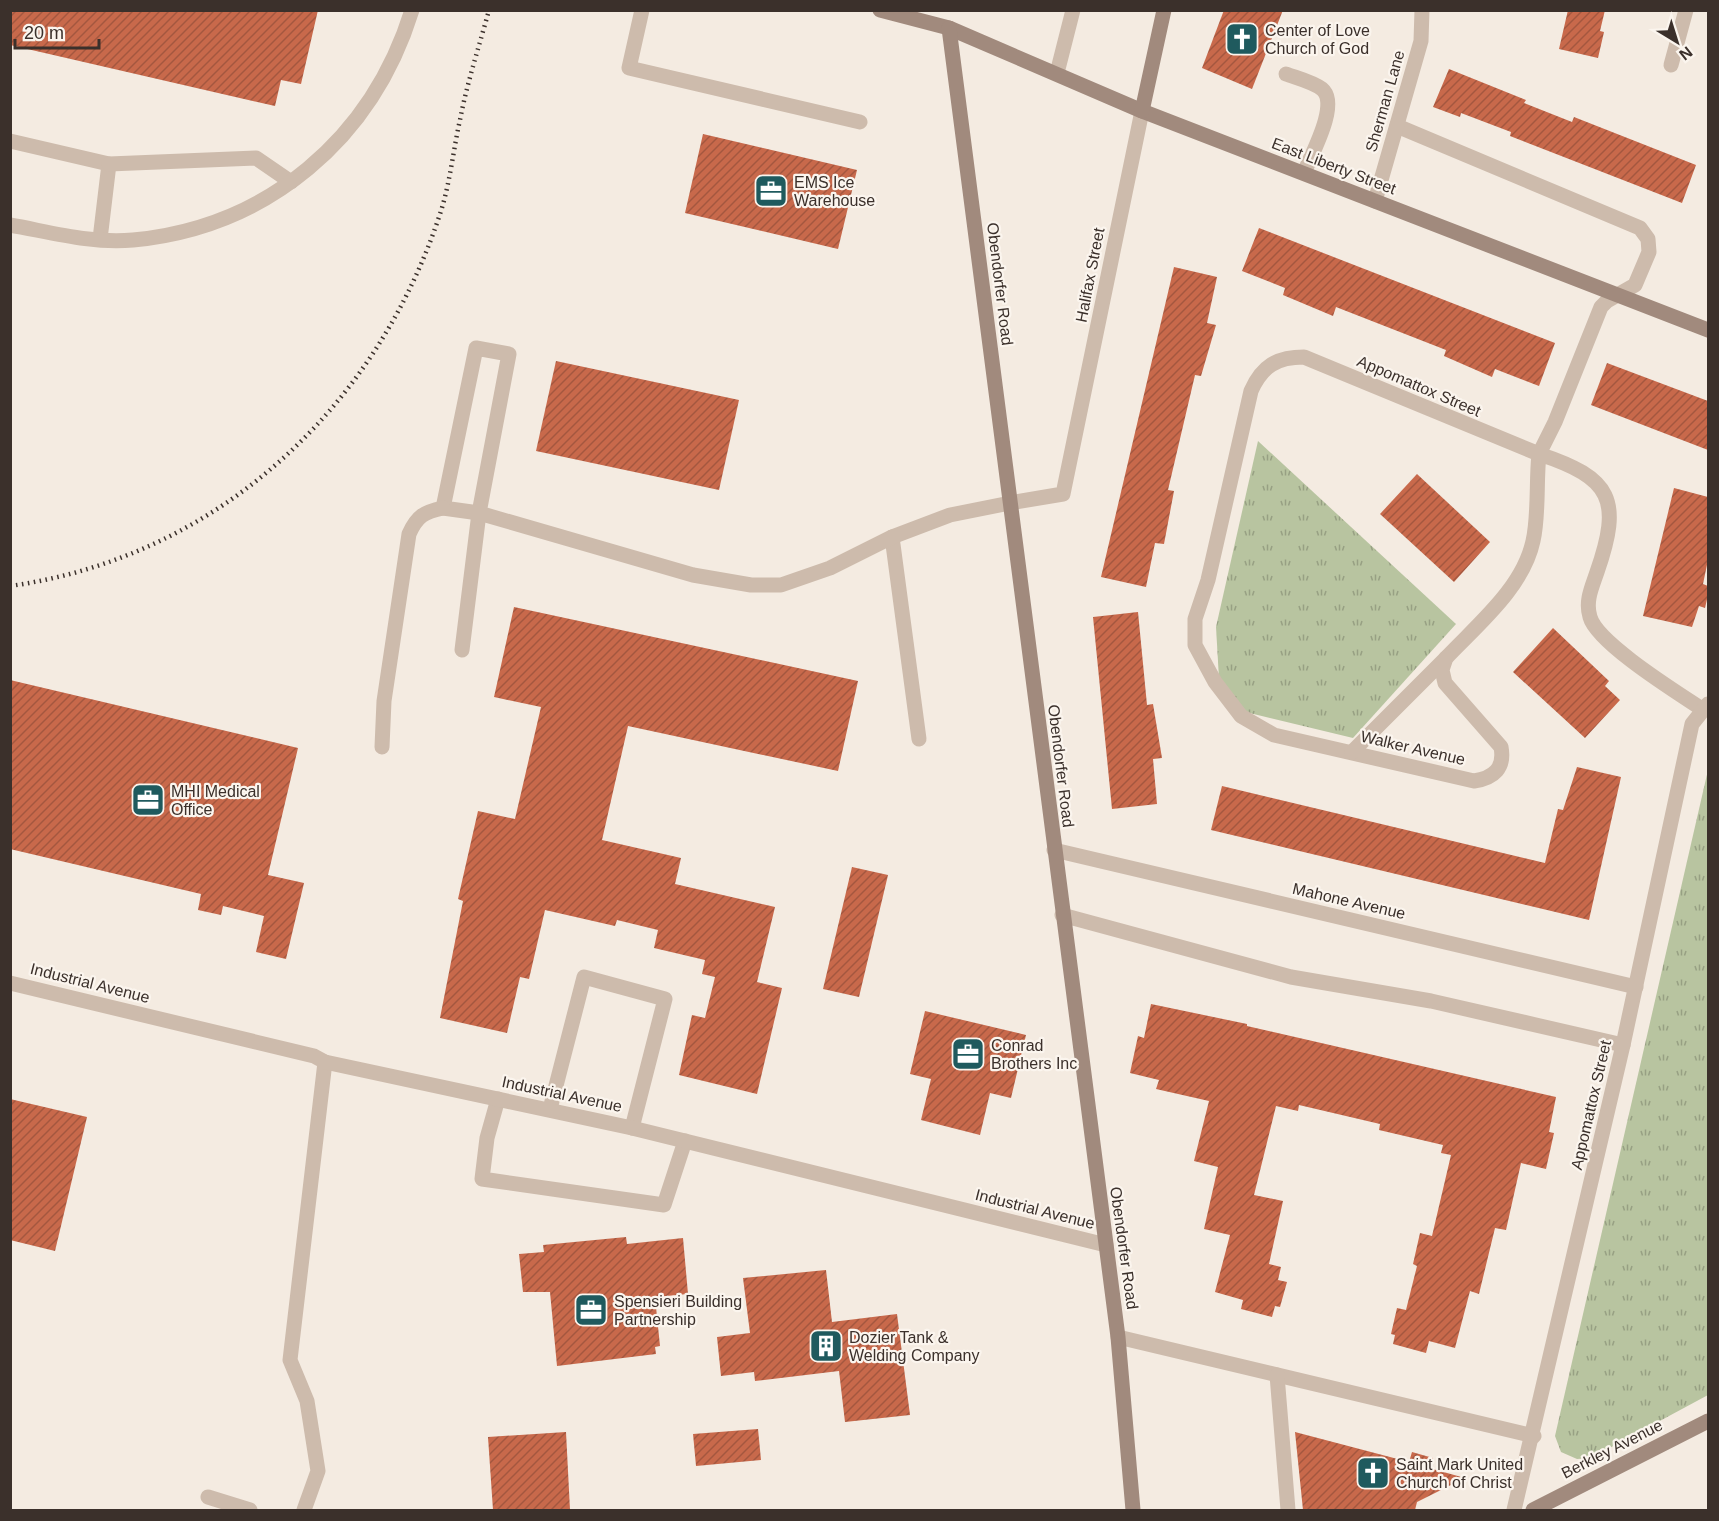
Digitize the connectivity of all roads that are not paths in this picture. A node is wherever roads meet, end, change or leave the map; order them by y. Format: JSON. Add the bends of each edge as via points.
{"nodes":[{"id":1,"x":411,"y":10,"type":"edge"},
{"id":2,"x":642,"y":10,"type":"edge"},
{"id":3,"x":880,"y":10,"type":"edge"},
{"id":4,"x":1073,"y":10,"type":"edge"},
{"id":5,"x":1164,"y":10,"type":"edge"},
{"id":6,"x":1422,"y":10,"type":"edge"},
{"id":7,"x":1686,"y":10,"type":"edge"},
{"id":8,"x":949,"y":28,"type":"junction"},
{"id":9,"x":1671,"y":65,"type":"dead end"},
{"id":10,"x":1057,"y":73,"type":"junction"},
{"id":11,"x":1286,"y":74,"type":"dead end"},
{"id":12,"x":1142,"y":111,"type":"junction"},
{"id":13,"x":860,"y":122,"type":"dead end"},
{"id":14,"x":1397,"y":126,"type":"junction"},
{"id":15,"x":10,"y":141,"type":"edge"},
{"id":16,"x":109,"y":164,"type":"junction"},
{"id":17,"x":1304,"y":173,"type":"junction"},
{"id":18,"x":291,"y":182,"type":"junction"},
{"id":19,"x":1375,"y":201,"type":"junction"},
{"id":20,"x":10,"y":225,"type":"edge"},
{"id":21,"x":100,"y":239,"type":"junction"},
{"id":22,"x":1620,"y":296,"type":"junction"},
{"id":23,"x":1708,"y":330,"type":"edge"},
{"id":24,"x":1539,"y":454,"type":"junction"},
{"id":25,"x":1010,"y":503,"type":"junction"},
{"id":26,"x":443,"y":508,"type":"junction"},
{"id":27,"x":479,"y":513,"type":"junction"},
{"id":28,"x":892,"y":537,"type":"junction"},
{"id":29,"x":462,"y":650,"type":"dead end"},
{"id":30,"x":1446,"y":658,"type":"junction"},
{"id":31,"x":1705,"y":707,"type":"edge"},
{"id":32,"x":919,"y":739,"type":"dead end"},
{"id":33,"x":381,"y":747,"type":"dead end"},
{"id":34,"x":1346,"y":751,"type":"junction"},
{"id":35,"x":1054,"y":850,"type":"junction"},
{"id":36,"x":1062,"y":915,"type":"junction"},
{"id":37,"x":10,"y":983,"type":"edge"},
{"id":38,"x":1636,"y":987,"type":"junction"},
{"id":39,"x":1623,"y":1045,"type":"junction"},
{"id":40,"x":325,"y":1062,"type":"junction"},
{"id":41,"x":498,"y":1099,"type":"junction"},
{"id":42,"x":550,"y":1109,"type":"junction"},
{"id":43,"x":632,"y":1128,"type":"junction"},
{"id":44,"x":685,"y":1141,"type":"junction"},
{"id":45,"x":1106,"y":1245,"type":"junction"},
{"id":46,"x":1118,"y":1337,"type":"junction"},
{"id":47,"x":1277,"y":1375,"type":"junction"},
{"id":48,"x":1708,"y":1421,"type":"edge"},
{"id":49,"x":1534,"y":1436,"type":"junction"},
{"id":50,"x":208,"y":1497,"type":"dead end"},
{"id":51,"x":250,"y":1510,"type":"edge"},
{"id":52,"x":304,"y":1510,"type":"edge"},
{"id":53,"x":1133,"y":1510,"type":"edge"},
{"id":54,"x":1288,"y":1510,"type":"edge"},
{"id":55,"x":1514,"y":1510,"type":"edge"},
{"id":56,"x":1533,"y":1510,"type":"edge"}],
"edges":[{"from":1,"to":18,"type":"street","via":[[402,42],[356,121]]},
{"from":2,"to":13,"type":"street","via":[[629,68]]},
{"from":3,"to":8,"type":"street","name":"East Liberty Street"},
{"from":4,"to":10,"type":"street"},
{"from":5,"to":12,"type":"street","name":"Halifax Street"},
{"from":6,"to":14,"type":"street","name":"Sherman Lane","via":[[1421,41]]},
{"from":7,"to":9,"type":"street"},
{"from":8,"to":10,"type":"street","name":"East Liberty Street"},
{"from":8,"to":25,"type":"street","name":"Obendorfer Road"},
{"from":10,"to":12,"type":"street","name":"East Liberty Street"},
{"from":11,"to":17,"type":"street","via":[[1321,88],[1330,107]]},
{"from":12,"to":17,"type":"street","name":"East Liberty Street"},
{"from":12,"to":25,"type":"street","name":"Halifax Street","via":[[1063,494]]},
{"from":14,"to":19,"type":"street","name":"Sherman Lane"},
{"from":14,"to":22,"type":"street","via":[[1640,228],[1648,239],[1649,252],[1635,285]]},
{"from":15,"to":16,"type":"street"},
{"from":16,"to":18,"type":"street","via":[[256,158]]},
{"from":16,"to":21,"type":"street"},
{"from":17,"to":19,"type":"street","name":"East Liberty Street"},
{"from":18,"to":21,"type":"street","via":[[213,223],[131,240]]},
{"from":19,"to":22,"type":"street","name":"East Liberty Street"},
{"from":20,"to":21,"type":"street"},
{"from":22,"to":23,"type":"street","name":"East Liberty Street"},
{"from":22,"to":24,"type":"street","via":[[1602,307]]},
{"from":24,"to":30,"type":"street","via":[[1533,541],[1524,563],[1509,590]]},
{"from":24,"to":31,"type":"street","via":[[1590,475],[1608,500],[1602,556],[1588,599],[1590,618],[1599,631],[1641,667]]},
{"from":24,"to":34,"type":"street","name":"Appomattox Street","via":[[1304,357],[1287,357],[1258,375],[1195,619],[1195,645],[1215,682],[1241,716],[1274,735]]},
{"from":25,"to":28,"type":"street","via":[[950,515]]},
{"from":25,"to":35,"type":"street","name":"Obendorfer Road"},
{"from":26,"to":27,"type":"street"},
{"from":26,"to":27,"type":"street","via":[[476,348],[509,354]]},
{"from":26,"to":33,"type":"street","via":[[425,512],[416,519],[409,534],[384,701]]},
{"from":27,"to":28,"type":"street","via":[[693,575],[751,585],[781,585]]},
{"from":27,"to":29,"type":"street"},
{"from":28,"to":32,"type":"street"},
{"from":30,"to":34,"type":"street"},
{"from":30,"to":34,"type":"street","name":"Walker Avenue","via":[[1442,670],[1445,683],[1501,747],[1503,759],[1499,770],[1488,779],[1474,781]]},
{"from":31,"to":38,"type":"street","name":"Appomattox Street","via":[[1692,724]]},
{"from":35,"to":36,"type":"street","name":"Obendorfer Road"},
{"from":35,"to":38,"type":"street","name":"Mahone Avenue"},
{"from":36,"to":39,"type":"street","via":[[1291,977],[1431,1001]]},
{"from":36,"to":45,"type":"street","name":"Obendorfer Road"},
{"from":37,"to":40,"type":"street","name":"Industrial Avenue","via":[[314,1056]]},
{"from":38,"to":39,"type":"street","name":"Appomattox Street"},
{"from":39,"to":49,"type":"street","name":"Appomattox Street"},
{"from":40,"to":41,"type":"street","name":"Industrial Avenue"},
{"from":40,"to":52,"type":"street","via":[[290,1360],[307,1401],[318,1471]]},
{"from":41,"to":42,"type":"street","name":"Industrial Avenue"},
{"from":41,"to":44,"type":"street","via":[[487,1138],[482,1179],[664,1205]]},
{"from":42,"to":43,"type":"street","name":"Industrial Avenue"},
{"from":42,"to":43,"type":"street","via":[[584,977],[665,999]]},
{"from":43,"to":44,"type":"street","name":"Industrial Avenue"},
{"from":44,"to":45,"type":"street","name":"Industrial Avenue"},
{"from":45,"to":46,"type":"street","name":"Obendorfer Road"},
{"from":46,"to":47,"type":"street"},
{"from":46,"to":53,"type":"street","name":"Obendorfer Road"},
{"from":47,"to":49,"type":"street"},
{"from":47,"to":54,"type":"street"},
{"from":48,"to":56,"type":"street","name":"Berkley Avenue"},
{"from":49,"to":55,"type":"street","name":"Appomattox Street"},
{"from":50,"to":51,"type":"street"}]}
